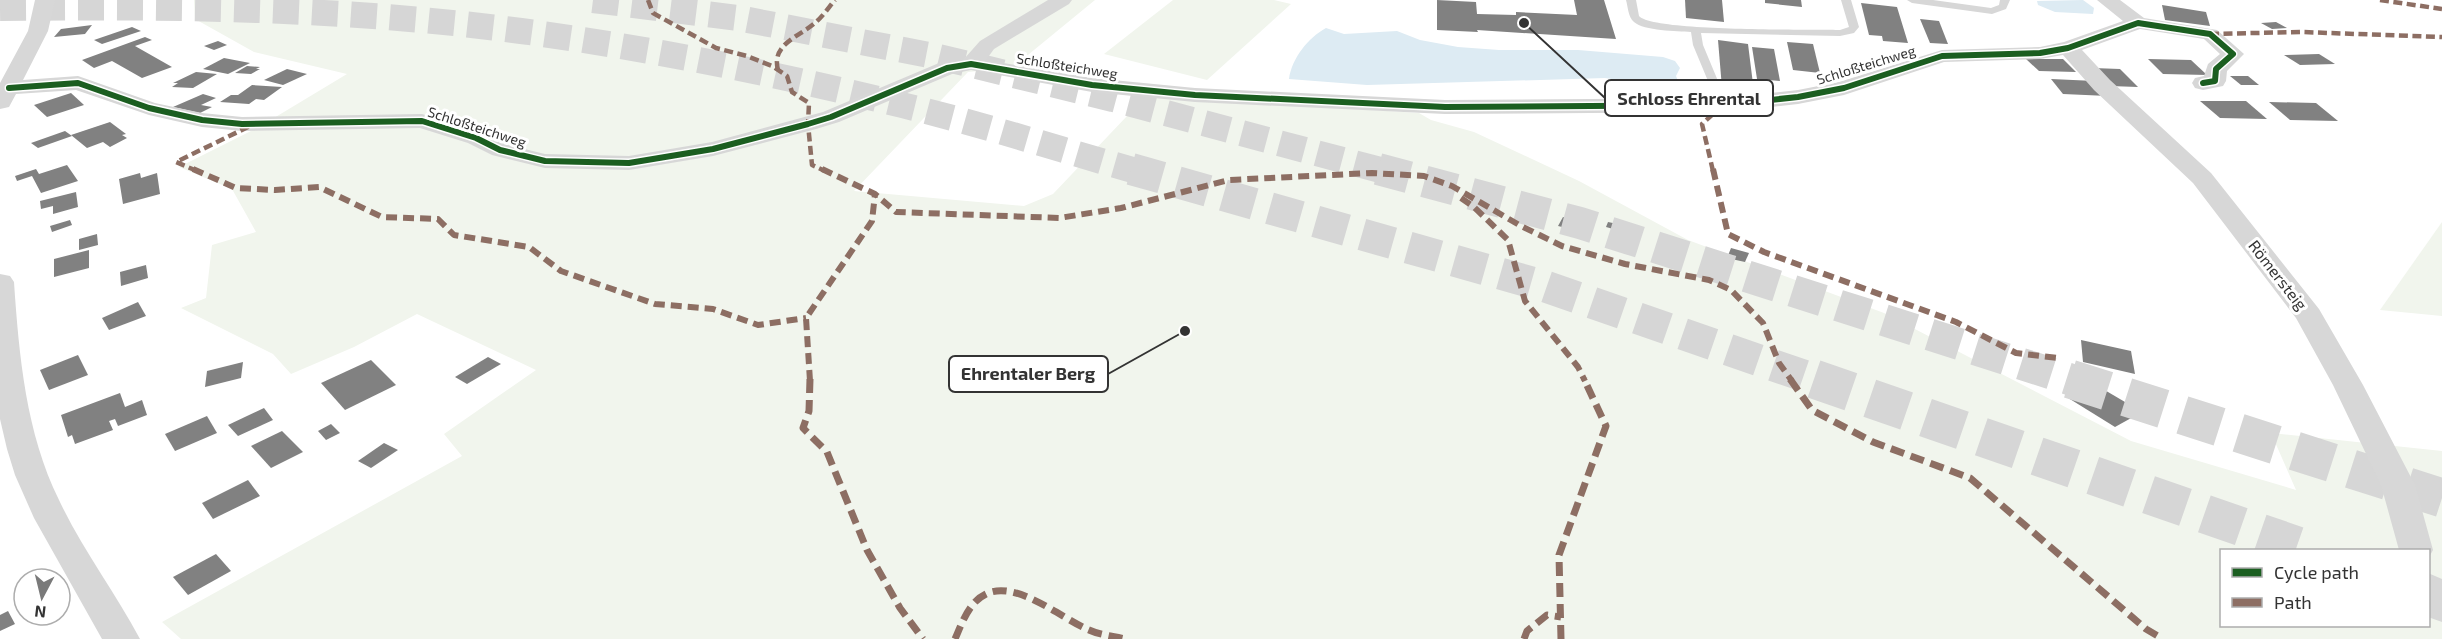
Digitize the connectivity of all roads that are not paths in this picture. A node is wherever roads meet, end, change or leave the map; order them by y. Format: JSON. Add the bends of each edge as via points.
{"nodes":[{"id":1,"x":45,"y":0,"type":"edge"},
{"id":2,"x":1062,"y":0,"type":"edge"},
{"id":3,"x":1631,"y":0,"type":"edge"},
{"id":4,"x":1846,"y":0,"type":"edge"},
{"id":5,"x":1912,"y":0,"type":"edge"},
{"id":6,"x":2005,"y":0,"type":"edge"},
{"id":7,"x":2107,"y":0,"type":"edge"},
{"id":8,"x":2138,"y":23,"type":"junction"},
{"id":9,"x":1695,"y":30,"type":"junction"},
{"id":10,"x":2068,"y":48,"type":"junction"},
{"id":11,"x":971,"y":64,"type":"junction"},
{"id":12,"x":2204,"y":83,"type":"dead end"},
{"id":13,"x":5,"y":95,"type":"edge"},
{"id":14,"x":1723,"y":105,"type":"junction"},
{"id":15,"x":0,"y":297,"type":"edge"},
{"id":16,"x":9,"y":428,"type":"edge"},
{"id":17,"x":2416,"y":549,"type":"edge"},
{"id":18,"x":2430,"y":590,"type":"edge"},
{"id":19,"x":2442,"y":608,"type":"edge"},
{"id":20,"x":121,"y":639,"type":"edge"}],
"edges":[{"from":1,"to":13,"type":"street","via":[[38,31]]},
{"from":2,"to":11,"type":"street","via":[[987,45]]},
{"from":3,"to":9,"type":"lane","via":[[1638,21]]},
{"from":4,"to":9,"type":"lane","via":[[1854,27],[1851,32]]},
{"from":5,"to":6,"type":"lane","via":[[1992,10],[2003,7]]},
{"from":7,"to":8,"type":"street"},
{"from":8,"to":10,"type":"street","name":"Schloßteichweg"},
{"from":8,"to":12,"type":"street","via":[[2210,34],[2234,54],[2216,69],[2215,81]]},
{"from":9,"to":14,"type":"lane"},
{"from":10,"to":14,"type":"street","name":"Schloßteichweg","via":[[2028,54],[1942,56],[1844,88]]},
{"from":10,"to":17,"type":"street","name":"Römersteig","via":[[2202,178],[2309,315],[2398,485]]},
{"from":11,"to":13,"type":"street","name":"Schloßteichweg","via":[[947,68],[808,124],[713,149],[629,163],[545,161],[500,150],[476,138],[422,122],[242,124],[202,120],[149,108],[78,82]]},
{"from":11,"to":14,"type":"street","name":"Schloßteichweg","via":[[1092,84],[1195,95],[1445,108]]},
{"from":15,"to":16,"type":"street","via":[[9,372]]},
{"from":16,"to":20,"type":"street","via":[[41,499]]},
{"from":18,"to":19,"type":"street"}]}
